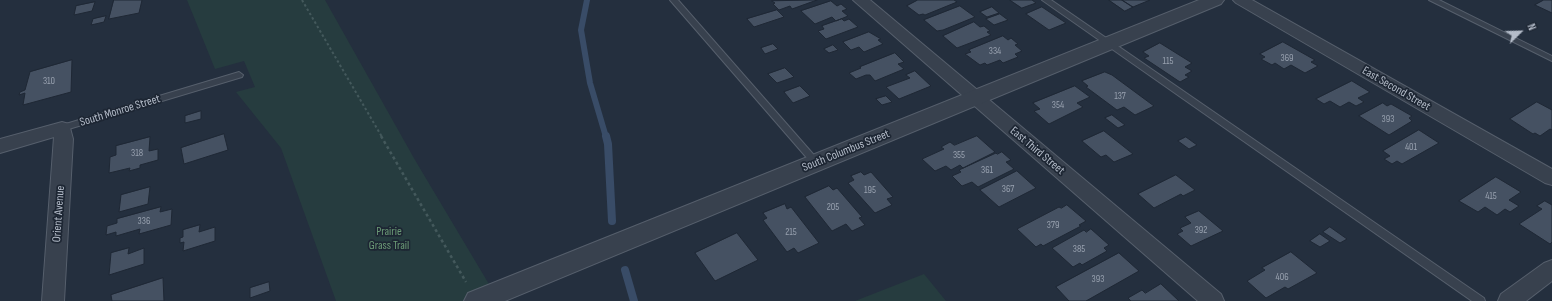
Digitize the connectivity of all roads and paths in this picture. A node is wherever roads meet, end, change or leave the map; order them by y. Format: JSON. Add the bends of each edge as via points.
{"nodes":[{"id":1,"x":302,"y":0,"type":"edge"},
{"id":2,"x":674,"y":0,"type":"edge"},
{"id":3,"x":861,"y":0,"type":"edge"},
{"id":4,"x":1046,"y":0,"type":"edge"},
{"id":5,"x":1215,"y":0,"type":"edge"},
{"id":6,"x":1241,"y":0,"type":"edge"},
{"id":7,"x":1433,"y":0,"type":"edge"},
{"id":8,"x":1109,"y":44,"type":"junction"},
{"id":9,"x":1552,"y":59,"type":"edge"},
{"id":10,"x":239,"y":75,"type":"dead end"},
{"id":11,"x":975,"y":98,"type":"junction"},
{"id":12,"x":62,"y":128,"type":"junction"},
{"id":13,"x":0,"y":146,"type":"edge"},
{"id":14,"x":817,"y":164,"type":"junction"},
{"id":15,"x":1552,"y":178,"type":"edge"},
{"id":16,"x":1552,"y":269,"type":"edge"},
{"id":17,"x":473,"y":294,"type":"edge"},
{"id":18,"x":52,"y":301,"type":"edge"},
{"id":19,"x":1213,"y":301,"type":"edge"},
{"id":20,"x":1480,"y":301,"type":"edge"},
{"id":21,"x":1509,"y":301,"type":"edge"}],
"edges":[{"from":1,"to":17,"type":"path"},
{"from":2,"to":14,"type":"lane"},
{"from":3,"to":11,"type":"street","name":"East Third Street"},
{"from":4,"to":8,"type":"lane"},
{"from":5,"to":8,"type":"street","name":"South Columbus Street"},
{"from":6,"to":15,"type":"street","name":"East Second Street"},
{"from":7,"to":9,"type":"lane"},
{"from":8,"to":11,"type":"street","name":"South Columbus Street"},
{"from":8,"to":20,"type":"lane"},
{"from":10,"to":12,"type":"lane","name":"South Monroe Street"},
{"from":11,"to":14,"type":"street","name":"South Columbus Street"},
{"from":11,"to":19,"type":"street","name":"East Third Street"},
{"from":12,"to":13,"type":"street","name":"South Monroe Street"},
{"from":12,"to":18,"type":"street","name":"Orient Avenue","via":[[64,139]]},
{"from":14,"to":17,"type":"street","name":"South Columbus Street"},
{"from":16,"to":21,"type":"street"}]}
